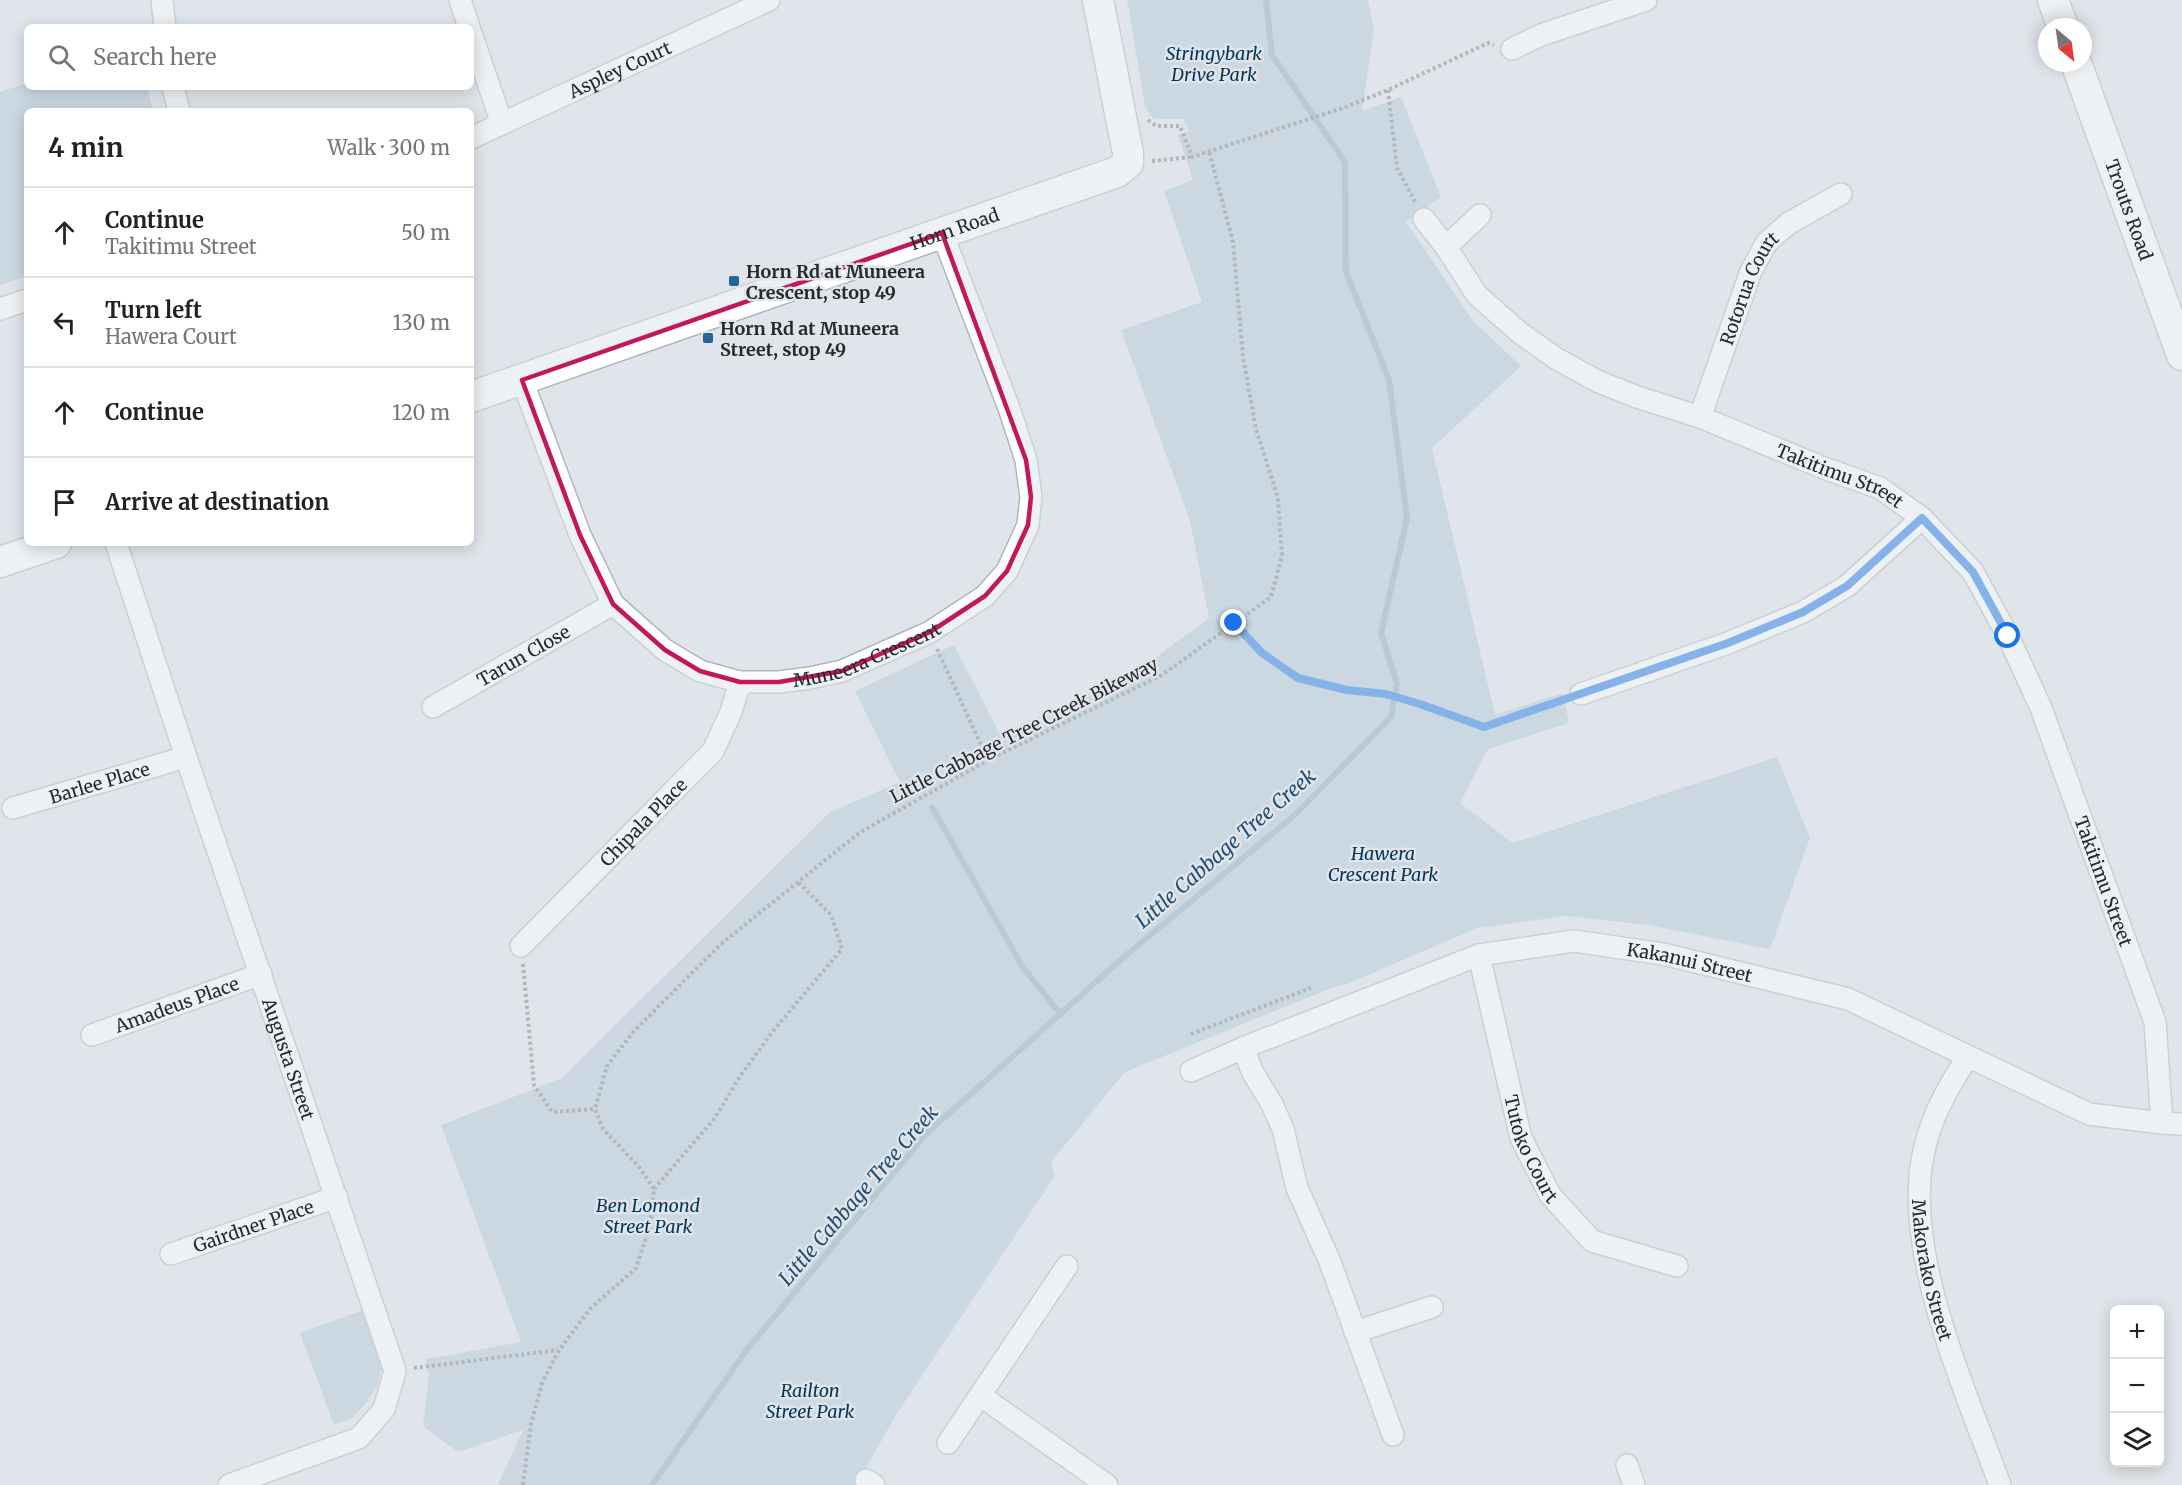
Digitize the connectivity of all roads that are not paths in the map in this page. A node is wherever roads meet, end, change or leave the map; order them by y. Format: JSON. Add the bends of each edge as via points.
{"nodes":[{"id":1,"x":162,"y":0,"type":"edge"},
{"id":2,"x":460,"y":0,"type":"edge"},
{"id":3,"x":769,"y":0,"type":"edge"},
{"id":4,"x":1098,"y":0,"type":"edge"},
{"id":5,"x":1646,"y":0,"type":"edge"},
{"id":6,"x":2053,"y":0,"type":"edge"},
{"id":7,"x":2060,"y":18,"type":"edge"},
{"id":8,"x":165,"y":24,"type":"edge"},
{"id":9,"x":468,"y":24,"type":"edge"},
{"id":10,"x":474,"y":42,"type":"edge"},
{"id":11,"x":1512,"y":49,"type":"road end"},
{"id":12,"x":2079,"y":72,"type":"edge"},
{"id":13,"x":174,"y":90,"type":"edge"},
{"id":14,"x":179,"y":108,"type":"edge"},
{"id":15,"x":502,"y":124,"type":"junction"},
{"id":16,"x":474,"y":137,"type":"edge"},
{"id":17,"x":1841,"y":194,"type":"dead end"},
{"id":18,"x":1480,"y":215,"type":"dead end"},
{"id":19,"x":1424,"y":219,"type":"road end"},
{"id":20,"x":942,"y":233,"type":"junction"},
{"id":21,"x":1446,"y":247,"type":"junction"},
{"id":22,"x":24,"y":301,"type":"edge"},
{"id":23,"x":0,"y":309,"type":"edge"},
{"id":24,"x":2182,"y":355,"type":"edge"},
{"id":25,"x":522,"y":380,"type":"junction"},
{"id":26,"x":474,"y":396,"type":"edge"},
{"id":27,"x":1700,"y":417,"type":"junction"},
{"id":28,"x":1922,"y":518,"type":"junction"},
{"id":29,"x":47,"y":546,"type":"edge"},
{"id":30,"x":117,"y":546,"type":"edge"},
{"id":31,"x":0,"y":562,"type":"edge"},
{"id":32,"x":613,"y":604,"type":"junction"},
{"id":33,"x":740,"y":682,"type":"junction"},
{"id":34,"x":1581,"y":694,"type":"road end"},
{"id":35,"x":433,"y":707,"type":"dead end"},
{"id":36,"x":186,"y":757,"type":"junction"},
{"id":37,"x":13,"y":808,"type":"dead end"},
{"id":38,"x":522,"y":946,"type":"road end"},
{"id":39,"x":1479,"y":955,"type":"junction"},
{"id":40,"x":261,"y":974,"type":"junction"},
{"id":41,"x":92,"y":1035,"type":"dead end"},
{"id":42,"x":1243,"y":1048,"type":"junction"},
{"id":43,"x":1968,"y":1057,"type":"junction"},
{"id":44,"x":1191,"y":1071,"type":"dead end"},
{"id":45,"x":2172,"y":1124,"type":"edge"},
{"id":46,"x":337,"y":1197,"type":"junction"},
{"id":47,"x":171,"y":1254,"type":"dead end"},
{"id":48,"x":1067,"y":1266,"type":"dead end"},
{"id":49,"x":1677,"y":1266,"type":"dead end"},
{"id":50,"x":1432,"y":1307,"type":"dead end"},
{"id":51,"x":1355,"y":1332,"type":"junction"},
{"id":52,"x":981,"y":1396,"type":"junction"},
{"id":53,"x":1393,"y":1435,"type":"dead end"},
{"id":54,"x":948,"y":1443,"type":"dead end"},
{"id":55,"x":1627,"y":1465,"type":"dead end"},
{"id":56,"x":1994,"y":1483,"type":"edge"},
{"id":57,"x":229,"y":1485,"type":"edge"},
{"id":58,"x":1107,"y":1485,"type":"edge"},
{"id":59,"x":1635,"y":1485,"type":"edge"}],
"edges":[{"from":1,"to":8,"type":"street"},
{"from":2,"to":9,"type":"street"},
{"from":3,"to":15,"type":"street","name":"Aspley Court"},
{"from":4,"to":20,"type":"street","name":"Horn Road","via":[[1128,163],[1117,172]]},
{"from":5,"to":11,"type":"street","via":[[1540,35]]},
{"from":6,"to":7,"type":"street"},
{"from":10,"to":15,"type":"street"},
{"from":12,"to":24,"type":"street","name":"Trouts Road"},
{"from":13,"to":14,"type":"street"},
{"from":15,"to":16,"type":"street","name":"Aspley Court"},
{"from":17,"to":27,"type":"street","name":"Rotorua Court","via":[[1790,223],[1767,242],[1751,271]]},
{"from":18,"to":21,"type":"street"},
{"from":19,"to":21,"type":"street","name":"Takitimu Street"},
{"from":20,"to":25,"type":"street","name":"Horn Road"},
{"from":20,"to":33,"type":"street","name":"Muneera Crescent","via":[[1010,408],[1026,460],[1031,497],[1028,525],[1007,571],[985,596],[930,632],[842,671],[790,681]]},
{"from":21,"to":27,"type":"street","name":"Takitimu Street","via":[[1477,295],[1557,359],[1597,381]]},
{"from":22,"to":23,"type":"street"},
{"from":25,"to":26,"type":"street","name":"Horn Road"},
{"from":25,"to":32,"type":"street","name":"Muneera Crescent","via":[[580,535]]},
{"from":27,"to":28,"type":"street","name":"Takitimu Street","via":[[1880,488]]},
{"from":28,"to":34,"type":"street","via":[[1847,586],[1803,612],[1728,643]]},
{"from":28,"to":45,"type":"street","name":"Takitimu Street","via":[[1973,572],[2041,708],[2155,1022]]},
{"from":29,"to":31,"type":"street"},
{"from":30,"to":36,"type":"street","name":"Augusta Street"},
{"from":32,"to":33,"type":"street","name":"Muneera Crescent","via":[[665,650],[700,671]]},
{"from":32,"to":35,"type":"street","name":"Tarun Close"},
{"from":33,"to":38,"type":"street","name":"Chipala Place","via":[[712,751]]},
{"from":36,"to":37,"type":"street","name":"Barlee Place"},
{"from":36,"to":40,"type":"street","name":"Augusta Street"},
{"from":39,"to":42,"type":"street","name":"Kakanui Street"},
{"from":39,"to":43,"type":"street","name":"Kakanui Street","via":[[1574,941],[1663,954],[1848,999]]},
{"from":39,"to":49,"type":"street","name":"Tutoko Court","via":[[1521,1138],[1550,1196],[1592,1240]]},
{"from":40,"to":41,"type":"street","name":"Amadeus Place"},
{"from":40,"to":46,"type":"street","name":"Augusta Street"},
{"from":42,"to":44,"type":"street","name":"Kakanui Street"},
{"from":42,"to":51,"type":"street","via":[[1283,1129],[1297,1188]]},
{"from":43,"to":45,"type":"street","name":"Kakanui Street","via":[[2089,1114]]},
{"from":43,"to":56,"type":"street","name":"Makorako Street","via":[[1936,1112],[1923,1152],[1922,1237],[1944,1330]]},
{"from":46,"to":47,"type":"street","name":"Gairdner Place"},
{"from":46,"to":57,"type":"street","name":"Augusta Street","via":[[395,1371],[384,1409],[359,1438]]},
{"from":48,"to":52,"type":"street"},
{"from":50,"to":51,"type":"street"},
{"from":51,"to":53,"type":"street"},
{"from":52,"to":54,"type":"street"},
{"from":52,"to":58,"type":"street"},
{"from":55,"to":59,"type":"street"}]}
